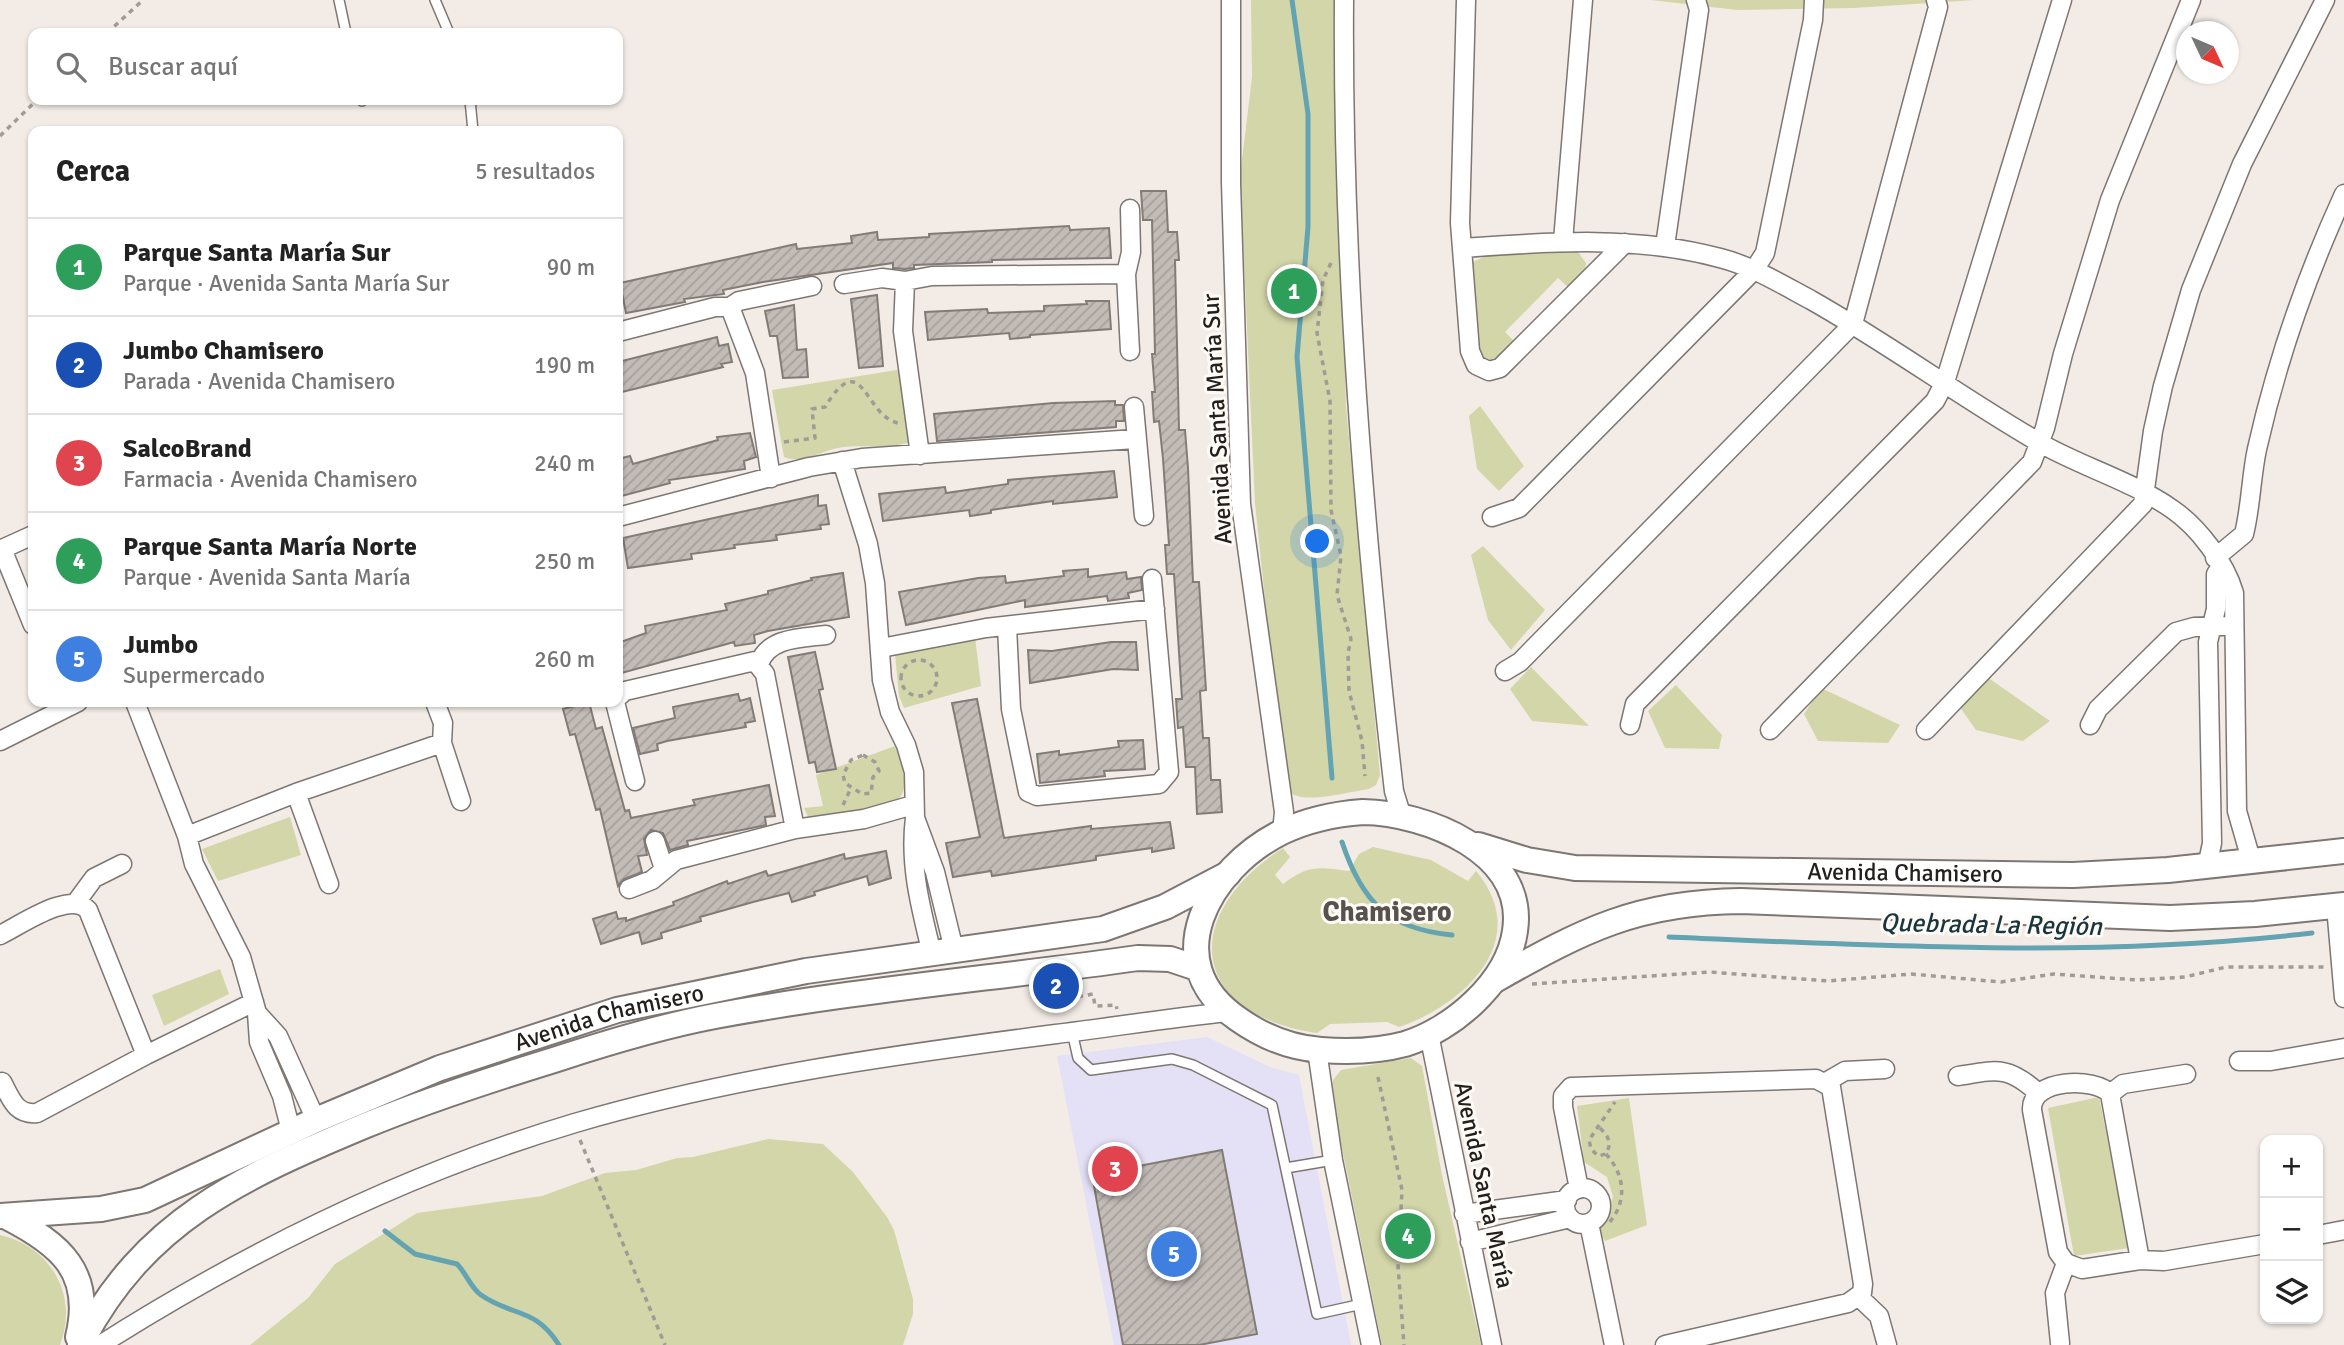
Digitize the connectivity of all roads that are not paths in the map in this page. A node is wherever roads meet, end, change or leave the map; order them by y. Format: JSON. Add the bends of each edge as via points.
{"nodes":[{"id":1,"x":340,"y":0,"type":"edge"},
{"id":2,"x":435,"y":0,"type":"edge"},
{"id":3,"x":1231,"y":0,"type":"edge"},
{"id":4,"x":1344,"y":0,"type":"edge"},
{"id":5,"x":1466,"y":0,"type":"edge"},
{"id":6,"x":1583,"y":0,"type":"edge"},
{"id":7,"x":1696,"y":0,"type":"edge"},
{"id":8,"x":1814,"y":0,"type":"edge"},
{"id":9,"x":1936,"y":0,"type":"edge"},
{"id":10,"x":2062,"y":0,"type":"edge"},
{"id":11,"x":2191,"y":0,"type":"edge"},
{"id":12,"x":2325,"y":0,"type":"edge"},
{"id":13,"x":345,"y":28,"type":"edge"},
{"id":14,"x":447,"y":28,"type":"edge"},
{"id":15,"x":470,"y":105,"type":"edge"},
{"id":16,"x":473,"y":126,"type":"edge"},
{"id":17,"x":2344,"y":194,"type":"edge"},
{"id":18,"x":1130,"y":209,"type":"dead end"},
{"id":19,"x":1563,"y":241,"type":"junction"},
{"id":20,"x":1625,"y":243,"type":"junction"},
{"id":21,"x":1665,"y":246,"type":"junction"},
{"id":22,"x":1462,"y":248,"type":"junction"},
{"id":23,"x":1754,"y":270,"type":"junction"},
{"id":24,"x":1126,"y":274,"type":"junction"},
{"id":25,"x":905,"y":281,"type":"junction"},
{"id":26,"x":844,"y":284,"type":"dead end"},
{"id":27,"x":812,"y":286,"type":"dead end"},
{"id":28,"x":730,"y":307,"type":"junction"},
{"id":29,"x":1853,"y":324,"type":"junction"},
{"id":30,"x":623,"y":331,"type":"edge"},
{"id":31,"x":1130,"y":351,"type":"dead end"},
{"id":32,"x":1945,"y":382,"type":"junction"},
{"id":33,"x":1134,"y":407,"type":"dead end"},
{"id":34,"x":1135,"y":439,"type":"junction"},
{"id":35,"x":2040,"y":443,"type":"junction"},
{"id":36,"x":920,"y":455,"type":"junction"},
{"id":37,"x":842,"y":461,"type":"junction"},
{"id":38,"x":771,"y":478,"type":"junction"},
{"id":39,"x":2146,"y":494,"type":"junction"},
{"id":40,"x":623,"y":516,"type":"edge"},
{"id":41,"x":1144,"y":516,"type":"dead end"},
{"id":42,"x":1492,"y":517,"type":"dead end"},
{"id":43,"x":28,"y":537,"type":"edge"},
{"id":44,"x":1,"y":549,"type":"edge"},
{"id":45,"x":2218,"y":562,"type":"junction"},
{"id":46,"x":1152,"y":579,"type":"dead end"},
{"id":47,"x":1155,"y":609,"type":"junction"},
{"id":48,"x":28,"y":613,"type":"edge"},
{"id":49,"x":2213,"y":626,"type":"junction"},
{"id":50,"x":2236,"y":626,"type":"junction"},
{"id":51,"x":1007,"y":627,"type":"junction"},
{"id":52,"x":826,"y":635,"type":"dead end"},
{"id":53,"x":881,"y":648,"type":"junction"},
{"id":54,"x":758,"y":664,"type":"junction"},
{"id":55,"x":1505,"y":671,"type":"dead end"},
{"id":56,"x":623,"y":693,"type":"edge"},
{"id":57,"x":62,"y":707,"type":"edge"},
{"id":58,"x":137,"y":707,"type":"edge"},
{"id":59,"x":437,"y":707,"type":"edge"},
{"id":60,"x":619,"y":707,"type":"edge"},
{"id":61,"x":1630,"y":725,"type":"dead end"},
{"id":62,"x":2090,"y":725,"type":"dead end"},
{"id":63,"x":1770,"y":730,"type":"dead end"},
{"id":64,"x":1926,"y":730,"type":"dead end"},
{"id":65,"x":0,"y":741,"type":"edge"},
{"id":66,"x":442,"y":743,"type":"junction"},
{"id":67,"x":635,"y":781,"type":"dead end"},
{"id":68,"x":296,"y":793,"type":"junction"},
{"id":69,"x":461,"y":802,"type":"dead end"},
{"id":70,"x":914,"y":811,"type":"junction"},
{"id":71,"x":1401,"y":814,"type":"junction"},
{"id":72,"x":795,"y":829,"type":"junction"},
{"id":73,"x":1282,"y":832,"type":"junction"},
{"id":74,"x":187,"y":836,"type":"junction"},
{"id":75,"x":655,"y":841,"type":"dead end"},
{"id":76,"x":1471,"y":843,"type":"junction"},
{"id":77,"x":2344,"y":851,"type":"edge"},
{"id":78,"x":2252,"y":863,"type":"junction"},
{"id":79,"x":122,"y":864,"type":"dead end"},
{"id":80,"x":2207,"y":867,"type":"junction"},
{"id":81,"x":664,"y":869,"type":"junction"},
{"id":82,"x":2116,"y":873,"type":"junction"},
{"id":83,"x":1228,"y":874,"type":"junction"},
{"id":84,"x":329,"y":884,"type":"dead end"},
{"id":85,"x":629,"y":889,"type":"dead end"},
{"id":86,"x":77,"y":901,"type":"junction"},
{"id":87,"x":2340,"y":906,"type":"edge"},
{"id":88,"x":2110,"y":915,"type":"junction"},
{"id":89,"x":0,"y":935,"type":"edge"},
{"id":90,"x":943,"y":952,"type":"junction"},
{"id":91,"x":1196,"y":968,"type":"junction"},
{"id":92,"x":1491,"y":982,"type":"junction"},
{"id":93,"x":2344,"y":998,"type":"edge"},
{"id":94,"x":256,"y":1008,"type":"junction"},
{"id":95,"x":1227,"y":1012,"type":"junction"},
{"id":96,"x":1072,"y":1032,"type":"junction"},
{"id":97,"x":1429,"y":1034,"type":"junction"},
{"id":98,"x":2344,"y":1048,"type":"edge"},
{"id":99,"x":1317,"y":1050,"type":"junction"},
{"id":100,"x":146,"y":1055,"type":"junction"},
{"id":101,"x":2239,"y":1061,"type":"dead end"},
{"id":102,"x":1885,"y":1069,"type":"dead end"},
{"id":103,"x":2186,"y":1074,"type":"dead end"},
{"id":104,"x":1958,"y":1076,"type":"dead end"},
{"id":105,"x":2,"y":1082,"type":"dead end"},
{"id":106,"x":1826,"y":1082,"type":"junction"},
{"id":107,"x":2038,"y":1093,"type":"junction"},
{"id":108,"x":2110,"y":1094,"type":"junction"},
{"id":109,"x":316,"y":1120,"type":"junction"},
{"id":110,"x":292,"y":1131,"type":"junction"},
{"id":111,"x":1333,"y":1160,"type":"junction"},
{"id":112,"x":1286,"y":1168,"type":"junction"},
{"id":113,"x":1573,"y":1194,"type":"junction"},
{"id":114,"x":1464,"y":1214,"type":"junction"},
{"id":115,"x":3,"y":1216,"type":"edge"},
{"id":116,"x":1570,"y":1218,"type":"junction"},
{"id":117,"x":2344,"y":1230,"type":"edge"},
{"id":118,"x":1590,"y":1232,"type":"junction"},
{"id":119,"x":2323,"y":1234,"type":"edge"},
{"id":120,"x":1470,"y":1242,"type":"junction"},
{"id":121,"x":2260,"y":1245,"type":"edge"},
{"id":122,"x":2140,"y":1259,"type":"junction"},
{"id":123,"x":2066,"y":1263,"type":"junction"},
{"id":124,"x":1858,"y":1297,"type":"junction"},
{"id":125,"x":1362,"y":1304,"type":"junction"},
{"id":126,"x":2060,"y":1343,"type":"dead end"},
{"id":127,"x":78,"y":1345,"type":"edge"},
{"id":128,"x":100,"y":1345,"type":"edge"},
{"id":129,"x":1371,"y":1345,"type":"edge"},
{"id":130,"x":1492,"y":1345,"type":"edge"},
{"id":131,"x":1614,"y":1345,"type":"edge"},
{"id":132,"x":1665,"y":1345,"type":"edge"},
{"id":133,"x":1887,"y":1345,"type":"edge"}],
"edges":[{"from":1,"to":13,"type":"lane"},
{"from":2,"to":14,"type":"lane"},
{"from":3,"to":73,"type":"street","name":"Avenida Santa María Sur","via":[[1231,183],[1241,504],[1284,812]]},
{"from":4,"to":71,"type":"street","via":[[1350,243],[1364,497],[1392,778]]},
{"from":5,"to":22,"type":"street"},
{"from":6,"to":19,"type":"street"},
{"from":7,"to":21,"type":"street","via":[[1699,10]]},
{"from":8,"to":23,"type":"street","via":[[1765,253]]},
{"from":9,"to":29,"type":"street","via":[[1938,7]]},
{"from":10,"to":32,"type":"street"},
{"from":11,"to":35,"type":"street","via":[[2110,200]]},
{"from":12,"to":39,"type":"street","via":[[2237,174],[2191,290],[2152,431]]},
{"from":15,"to":16,"type":"lane"},
{"from":17,"to":45,"type":"street","via":[[2317,252],[2283,348],[2256,453],[2244,534]]},
{"from":18,"to":24,"type":"street","via":[[1131,252]]},
{"from":19,"to":20,"type":"street"},
{"from":19,"to":22,"type":"street"},
{"from":20,"to":21,"type":"street"},
{"from":20,"to":22,"type":"street","via":[[1503,366],[1489,371],[1476,365],[1471,354]]},
{"from":21,"to":23,"type":"street"},
{"from":23,"to":29,"type":"street"},
{"from":23,"to":42,"type":"street","via":[[1519,508]]},
{"from":24,"to":25,"type":"street","via":[[932,276]]},
{"from":24,"to":31,"type":"street"},
{"from":25,"to":26,"type":"street","via":[[881,278]]},
{"from":25,"to":36,"type":"street","via":[[904,331]]},
{"from":27,"to":28,"type":"street","via":[[738,301]]},
{"from":28,"to":30,"type":"street"},
{"from":28,"to":38,"type":"street","via":[[755,373]]},
{"from":29,"to":32,"type":"street"},
{"from":29,"to":55,"type":"street","via":[[1520,662]]},
{"from":32,"to":35,"type":"street"},
{"from":32,"to":61,"type":"street","via":[[1935,401],[1635,704]]},
{"from":33,"to":34,"type":"street"},
{"from":34,"to":36,"type":"street"},
{"from":34,"to":41,"type":"street"},
{"from":35,"to":39,"type":"street"},
{"from":35,"to":63,"type":"street","via":[[2032,462]]},
{"from":36,"to":37,"type":"street"},
{"from":37,"to":38,"type":"street"},
{"from":37,"to":53,"type":"street","via":[[868,544]]},
{"from":38,"to":40,"type":"street"},
{"from":39,"to":45,"type":"street","via":[[2185,520]]},
{"from":39,"to":64,"type":"street","via":[[2133,517]]},
{"from":43,"to":44,"type":"street"},
{"from":44,"to":48,"type":"street"},
{"from":45,"to":49,"type":"street"},
{"from":45,"to":50,"type":"street","via":[[2230,581]]},
{"from":46,"to":47,"type":"street"},
{"from":47,"to":51,"type":"street"},
{"from":47,"to":51,"type":"street","via":[[1169,772],[1159,784],[1037,796],[1028,792],[1011,709]]},
{"from":49,"to":50,"type":"street"},
{"from":49,"to":62,"type":"street","via":[[2176,632],[2098,709]]},
{"from":49,"to":80,"type":"street","via":[[2208,642],[2211,843]]},
{"from":50,"to":78,"type":"street","via":[[2237,811]]},
{"from":51,"to":53,"type":"street"},
{"from":52,"to":54,"type":"street","via":[[777,643]]},
{"from":53,"to":70,"type":"street","via":[[884,691],[914,772]]},
{"from":54,"to":56,"type":"street","via":[[745,662]]},
{"from":54,"to":72,"type":"street","via":[[765,674]]},
{"from":57,"to":65,"type":"street"},
{"from":58,"to":74,"type":"street"},
{"from":59,"to":66,"type":"street","via":[[443,723]]},
{"from":60,"to":67,"type":"street"},
{"from":66,"to":68,"type":"street"},
{"from":66,"to":69,"type":"street"},
{"from":68,"to":74,"type":"street"},
{"from":68,"to":84,"type":"street"},
{"from":70,"to":72,"type":"street"},
{"from":70,"to":90,"type":"street","via":[[935,872]]},
{"from":71,"to":73,"type":"street","name":"Avenida Chamisero","via":[[1334,815]]},
{"from":71,"to":76,"type":"street","name":"Avenida Chamisero"},
{"from":72,"to":81,"type":"street","via":[[676,860]]},
{"from":73,"to":83,"type":"street","name":"Avenida Chamisero"},
{"from":74,"to":94,"type":"street","via":[[207,895],[241,957]]},
{"from":75,"to":81,"type":"street"},
{"from":76,"to":82,"type":"street","name":"Avenida Chamisero","via":[[1575,868]]},
{"from":76,"to":92,"type":"street","via":[[1499,873],[1516,914],[1513,943]]},
{"from":77,"to":78,"type":"street","name":"Avenida Chamisero"},
{"from":78,"to":80,"type":"street","name":"Avenida Chamisero"},
{"from":79,"to":86,"type":"street","via":[[94,878]]},
{"from":80,"to":82,"type":"street","name":"Avenida Chamisero"},
{"from":81,"to":85,"type":"street","via":[[652,880]]},
{"from":82,"to":88,"type":"street","via":[[2103,895]]},
{"from":83,"to":90,"type":"street","name":"Avenida Chamisero","via":[[1165,907],[1103,929]]},
{"from":83,"to":91,"type":"street","via":[[1200,919]]},
{"from":86,"to":89,"type":"street"},
{"from":86,"to":100,"type":"street","via":[[88,910]]},
{"from":87,"to":88,"type":"street","name":"Avenida Chamisero","via":[[2208,918]]},
{"from":87,"to":93,"type":"street"},
{"from":88,"to":92,"type":"street","name":"Avenida Chamisero","via":[[1684,902],[1606,922]]},
{"from":90,"to":109,"type":"street","name":"Avenida Chamisero","via":[[806,971],[617,1010],[440,1068]]},
{"from":91,"to":95,"type":"street"},
{"from":91,"to":127,"type":"street","name":"Avenida Chamisero","via":[[1154,958],[808,1000],[625,1037],[433,1098],[286,1160],[187,1216],[134,1263]]},
{"from":92,"to":97,"type":"street","via":[[1459,1014]]},
{"from":94,"to":100,"type":"street"},
{"from":94,"to":109,"type":"street","via":[[278,1036]]},
{"from":94,"to":110,"type":"street","via":[[259,1042]]},
{"from":95,"to":96,"type":"street"},
{"from":95,"to":99,"type":"street","via":[[1275,1039]]},
{"from":96,"to":112,"type":"lane","via":[[1078,1058],[1091,1070],[1172,1059],[1272,1105]]},
{"from":96,"to":128,"type":"street","via":[[807,1068],[563,1127],[346,1211],[215,1276]]},
{"from":97,"to":99,"type":"street","via":[[1381,1048]]},
{"from":97,"to":114,"type":"street","name":"Avenida Santa María"},
{"from":98,"to":101,"type":"street","via":[[2271,1061]]},
{"from":99,"to":111,"type":"street"},
{"from":100,"to":105,"type":"street","via":[[37,1113],[16,1107]]},
{"from":102,"to":106,"type":"street","via":[[1844,1071]]},
{"from":103,"to":108,"type":"street","via":[[2123,1084]]},
{"from":104,"to":107,"type":"street","via":[[2004,1070]]},
{"from":106,"to":113,"type":"street","via":[[1576,1086],[1564,1092],[1563,1107]]},
{"from":106,"to":124,"type":"street","via":[[1837,1111],[1863,1284]]},
{"from":107,"to":108,"type":"street","via":[[2057,1085],[2097,1085]]},
{"from":107,"to":123,"type":"street","via":[[2032,1110],[2058,1252]]},
{"from":108,"to":122,"type":"street"},
{"from":109,"to":110,"type":"street","name":"Avenida Chamisero"},
{"from":110,"to":115,"type":"street","name":"Avenida Chamisero","via":[[145,1200],[101,1209]]},
{"from":111,"to":112,"type":"lane"},
{"from":111,"to":125,"type":"street"},
{"from":112,"to":125,"type":"lane","via":[[1317,1314]]},
{"from":113,"to":114,"type":"street"},
{"from":113,"to":116,"type":"street","via":[[1566,1209]]},
{"from":113,"to":118,"type":"street","via":[[1594,1192],[1600,1201]]},
{"from":114,"to":120,"type":"street","name":"Avenida Santa María"},
{"from":115,"to":127,"type":"street","name":"Avenida Chamisero","via":[[42,1235],[58,1248],[76,1274],[84,1307]]},
{"from":116,"to":118,"type":"street"},
{"from":116,"to":120,"type":"street"},
{"from":117,"to":119,"type":"street"},
{"from":118,"to":131,"type":"street"},
{"from":120,"to":130,"type":"street","name":"Avenida Santa María"},
{"from":121,"to":122,"type":"street","via":[[2164,1261]]},
{"from":122,"to":123,"type":"street","via":[[2082,1269]]},
{"from":123,"to":126,"type":"street","via":[[2055,1293]]},
{"from":124,"to":132,"type":"street"},
{"from":124,"to":133,"type":"street","via":[[1879,1317]]},
{"from":125,"to":129,"type":"street"}]}
